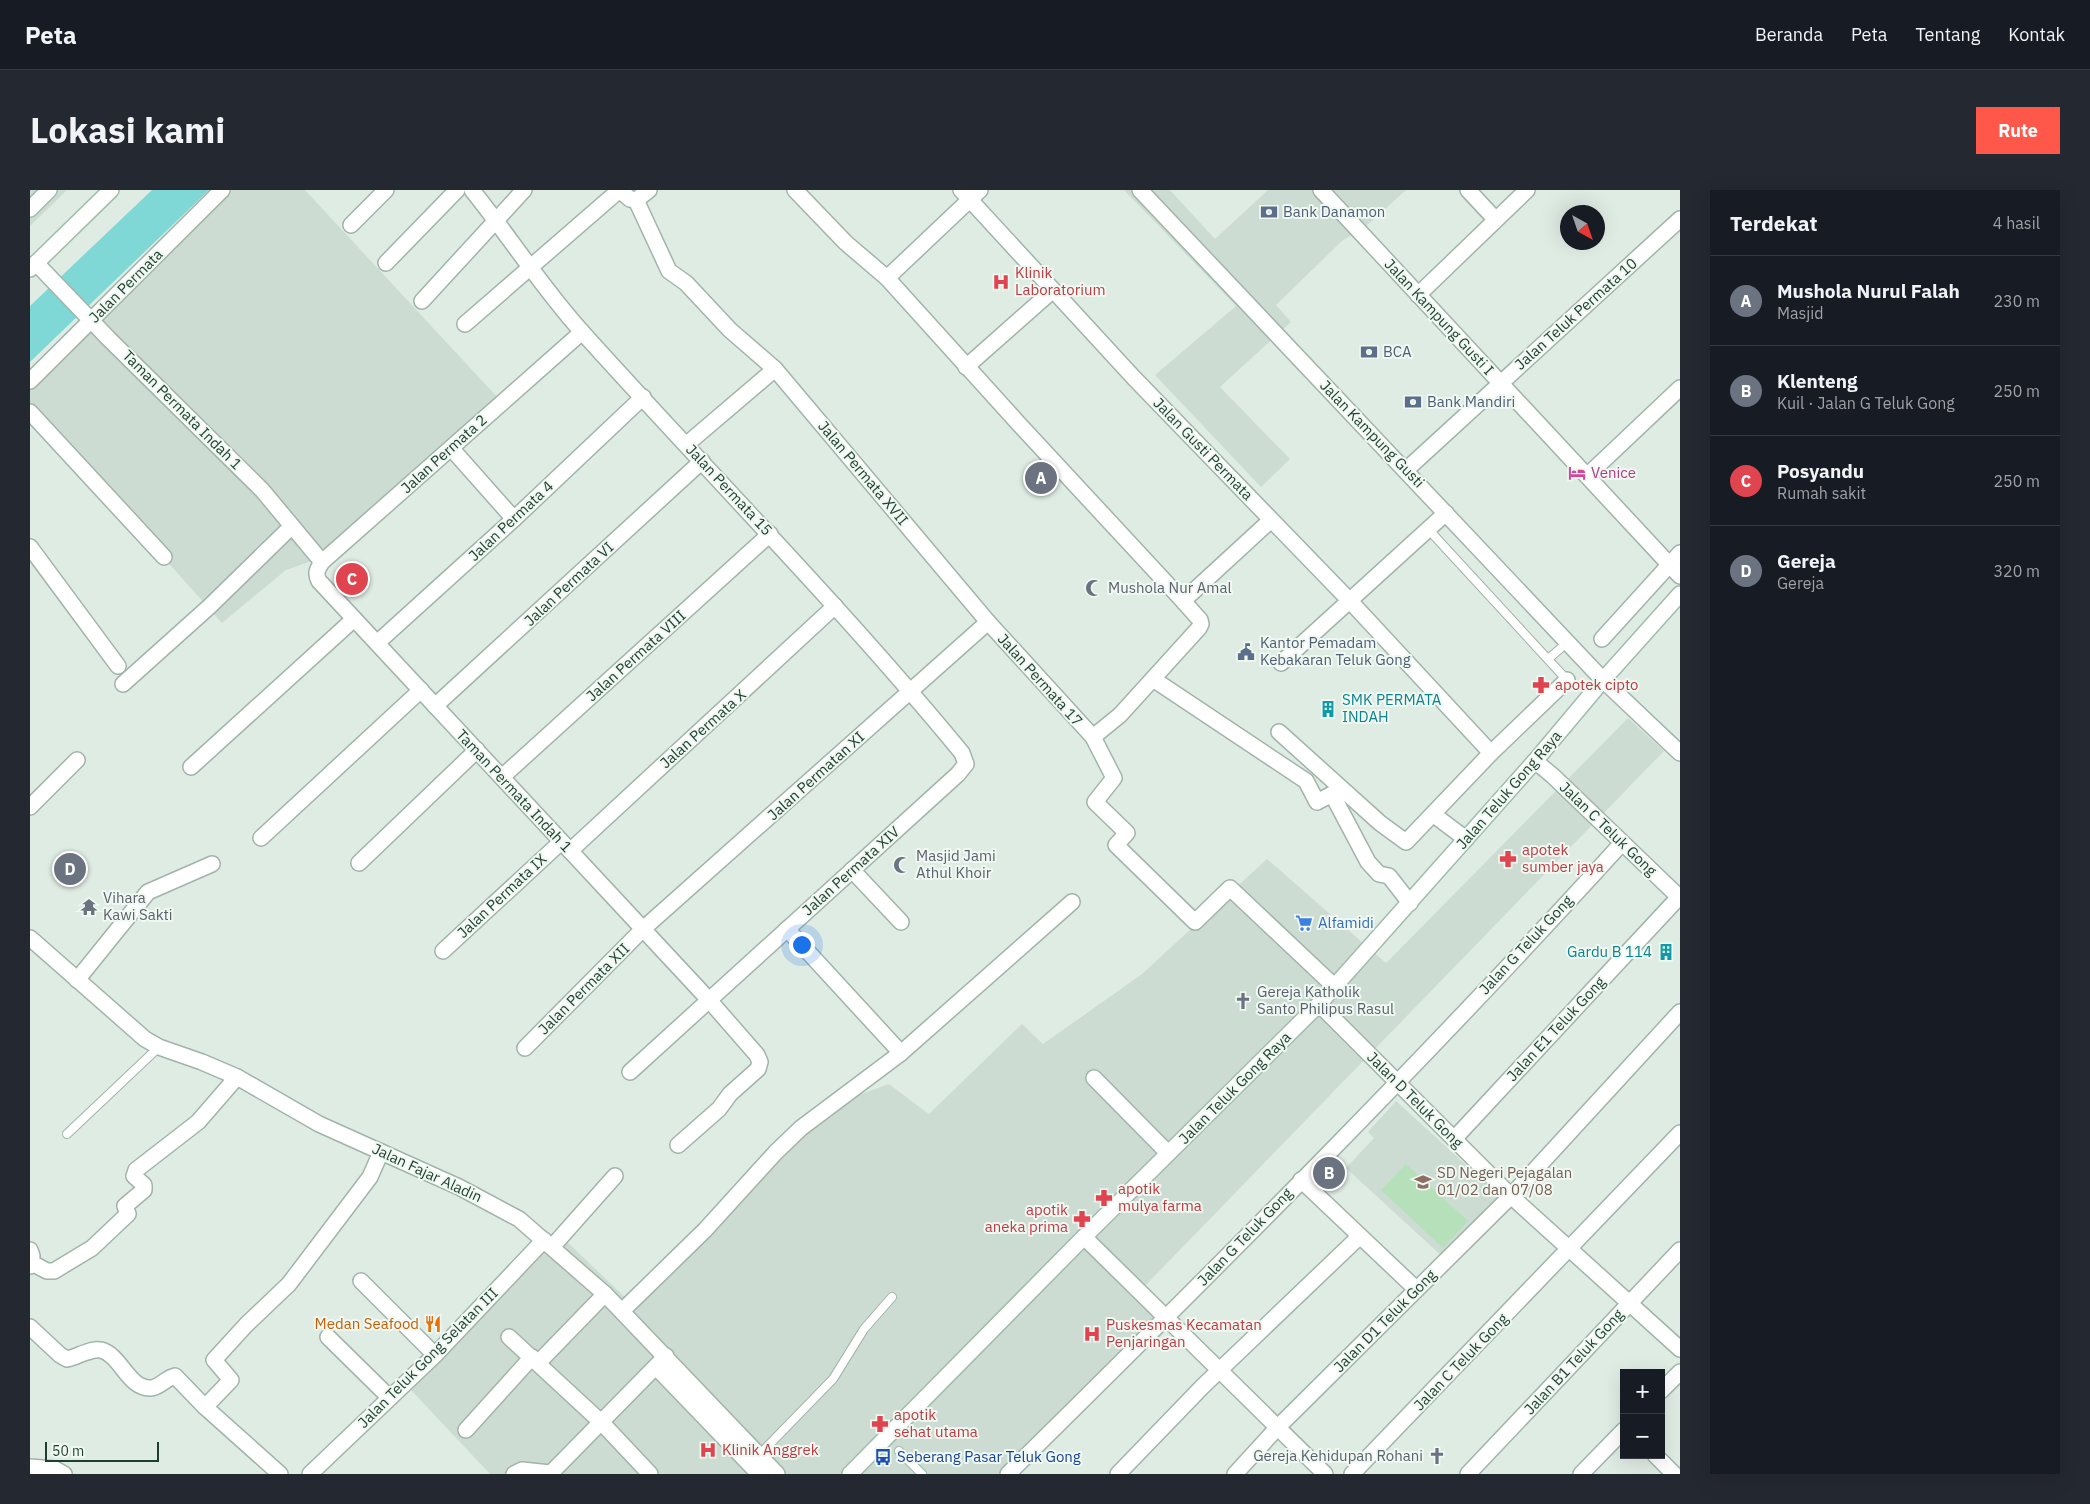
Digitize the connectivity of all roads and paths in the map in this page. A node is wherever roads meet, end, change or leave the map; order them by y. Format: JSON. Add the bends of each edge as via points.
{"nodes":[{"id":1,"x":49,"y":190,"type":"edge"},
{"id":2,"x":111,"y":190,"type":"edge"},
{"id":3,"x":222,"y":190,"type":"edge"},
{"id":4,"x":386,"y":190,"type":"edge"},
{"id":5,"x":457,"y":190,"type":"edge"},
{"id":6,"x":472,"y":190,"type":"edge"},
{"id":7,"x":524,"y":190,"type":"edge"},
{"id":8,"x":649,"y":190,"type":"edge"},
{"id":9,"x":796,"y":190,"type":"edge"},
{"id":10,"x":1140,"y":190,"type":"edge"},
{"id":11,"x":1321,"y":190,"type":"edge"},
{"id":12,"x":1468,"y":190,"type":"edge"},
{"id":13,"x":1527,"y":190,"type":"edge"},
{"id":14,"x":622,"y":191,"type":"edge"},
{"id":15,"x":970,"y":193,"type":"edge"},
{"id":16,"x":636,"y":200,"type":"junction"},
{"id":17,"x":30,"y":209,"type":"edge"},
{"id":18,"x":495,"y":219,"type":"junction"},
{"id":19,"x":1495,"y":219,"type":"junction"},
{"id":20,"x":1680,"y":219,"type":"edge"},
{"id":21,"x":351,"y":225,"type":"dead end"},
{"id":22,"x":386,"y":263,"type":"dead end"},
{"id":23,"x":37,"y":268,"type":"edge"},
{"id":24,"x":529,"y":268,"type":"junction"},
{"id":25,"x":890,"y":275,"type":"junction"},
{"id":26,"x":1052,"y":291,"type":"junction"},
{"id":27,"x":1418,"y":295,"type":"junction"},
{"id":28,"x":422,"y":301,"type":"dead end"},
{"id":29,"x":88,"y":318,"type":"junction"},
{"id":30,"x":465,"y":324,"type":"dead end"},
{"id":31,"x":582,"y":332,"type":"junction"},
{"id":32,"x":966,"y":367,"type":"junction"},
{"id":33,"x":775,"y":369,"type":"junction"},
{"id":34,"x":30,"y":381,"type":"edge"},
{"id":35,"x":1500,"y":382,"type":"junction"},
{"id":36,"x":1680,"y":388,"type":"edge"},
{"id":37,"x":643,"y":397,"type":"junction"},
{"id":38,"x":30,"y":412,"type":"edge"},
{"id":39,"x":687,"y":444,"type":"junction"},
{"id":40,"x":451,"y":448,"type":"junction"},
{"id":41,"x":702,"y":461,"type":"junction"},
{"id":42,"x":1406,"y":470,"type":"junction"},
{"id":43,"x":1588,"y":475,"type":"junction"},
{"id":44,"x":1446,"y":512,"type":"junction"},
{"id":45,"x":514,"y":519,"type":"junction"},
{"id":46,"x":1271,"y":520,"type":"junction"},
{"id":47,"x":292,"y":526,"type":"junction"},
{"id":48,"x":1428,"y":529,"type":"junction"},
{"id":49,"x":770,"y":534,"type":"junction"},
{"id":50,"x":30,"y":547,"type":"edge"},
{"id":51,"x":1680,"y":554,"type":"edge"},
{"id":52,"x":164,"y":557,"type":"dead end"},
{"id":53,"x":322,"y":562,"type":"junction"},
{"id":54,"x":1669,"y":565,"type":"junction"},
{"id":55,"x":1680,"y":576,"type":"edge"},
{"id":56,"x":1680,"y":594,"type":"edge"},
{"id":57,"x":1350,"y":601,"type":"junction"},
{"id":58,"x":1184,"y":602,"type":"junction"},
{"id":59,"x":835,"y":606,"type":"junction"},
{"id":60,"x":354,"y":619,"type":"junction"},
{"id":61,"x":988,"y":622,"type":"junction"},
{"id":62,"x":1602,"y":640,"type":"dead end"},
{"id":63,"x":377,"y":642,"type":"junction"},
{"id":64,"x":1568,"y":642,"type":"junction"},
{"id":65,"x":1548,"y":659,"type":"junction"},
{"id":66,"x":1282,"y":663,"type":"dead end"},
{"id":67,"x":118,"y":666,"type":"dead end"},
{"id":68,"x":1153,"y":679,"type":"junction"},
{"id":69,"x":1567,"y":680,"type":"joint"},
{"id":70,"x":1603,"y":680,"type":"junction"},
{"id":71,"x":123,"y":684,"type":"dead end"},
{"id":72,"x":421,"y":690,"type":"junction"},
{"id":73,"x":910,"y":690,"type":"junction"},
{"id":74,"x":435,"y":706,"type":"junction"},
{"id":75,"x":1279,"y":732,"type":"dead end"},
{"id":76,"x":1093,"y":738,"type":"junction"},
{"id":77,"x":476,"y":750,"type":"junction"},
{"id":78,"x":1491,"y":753,"type":"junction"},
{"id":79,"x":1680,"y":753,"type":"edge"},
{"id":80,"x":77,"y":760,"type":"dead end"},
{"id":81,"x":965,"y":760,"type":"joint"},
{"id":82,"x":1536,"y":761,"type":"junction"},
{"id":83,"x":192,"y":767,"type":"dead end"},
{"id":84,"x":502,"y":778,"type":"junction"},
{"id":85,"x":30,"y":807,"type":"edge"},
{"id":86,"x":1434,"y":815,"type":"junction"},
{"id":87,"x":261,"y":838,"type":"dead end"},
{"id":88,"x":1466,"y":839,"type":"junction"},
{"id":89,"x":1622,"y":843,"type":"junction"},
{"id":90,"x":566,"y":846,"type":"junction"},
{"id":91,"x":359,"y":863,"type":"dead end"},
{"id":92,"x":212,"y":864,"type":"dead end"},
{"id":93,"x":852,"y":870,"type":"junction"},
{"id":94,"x":1679,"y":898,"type":"edge"},
{"id":95,"x":1072,"y":902,"type":"dead end"},
{"id":96,"x":1410,"y":902,"type":"junction"},
{"id":97,"x":901,"y":922,"type":"dead end"},
{"id":98,"x":643,"y":929,"type":"junction"},
{"id":99,"x":787,"y":929,"type":"junction"},
{"id":100,"x":30,"y":938,"type":"edge"},
{"id":101,"x":443,"y":951,"type":"dead end"},
{"id":102,"x":78,"y":980,"type":"junction"},
{"id":103,"x":1335,"y":987,"type":"junction"},
{"id":104,"x":709,"y":1000,"type":"junction"},
{"id":105,"x":1319,"y":1004,"type":"junction"},
{"id":106,"x":1680,"y":1012,"type":"edge"},
{"id":107,"x":159,"y":1047,"type":"junction"},
{"id":108,"x":525,"y":1048,"type":"dead end"},
{"id":109,"x":901,"y":1053,"type":"junction"},
{"id":110,"x":630,"y":1072,"type":"dead end"},
{"id":111,"x":234,"y":1075,"type":"junction"},
{"id":112,"x":1094,"y":1078,"type":"dead end"},
{"id":113,"x":1398,"y":1083,"type":"junction"},
{"id":114,"x":1680,"y":1133,"type":"edge"},
{"id":115,"x":67,"y":1134,"type":"dead end"},
{"id":116,"x":168,"y":1135,"type":"dead end"},
{"id":117,"x":1454,"y":1139,"type":"junction"},
{"id":118,"x":678,"y":1145,"type":"dead end"},
{"id":119,"x":381,"y":1152,"type":"junction"},
{"id":120,"x":1168,"y":1153,"type":"junction"},
{"id":121,"x":615,"y":1176,"type":"dead end"},
{"id":122,"x":1302,"y":1180,"type":"junction"},
{"id":123,"x":1511,"y":1196,"type":"junction"},
{"id":124,"x":1360,"y":1236,"type":"junction"},
{"id":125,"x":1084,"y":1237,"type":"junction"},
{"id":126,"x":548,"y":1243,"type":"junction"},
{"id":127,"x":1570,"y":1249,"type":"junction"},
{"id":128,"x":1680,"y":1250,"type":"edge"},
{"id":129,"x":31,"y":1260,"type":"edge"},
{"id":130,"x":361,"y":1281,"type":"dead end"},
{"id":131,"x":1416,"y":1289,"type":"junction"},
{"id":132,"x":605,"y":1294,"type":"junction"},
{"id":133,"x":892,"y":1296,"type":"dead end"},
{"id":134,"x":1629,"y":1303,"type":"junction"},
{"id":135,"x":622,"y":1311,"type":"junction"},
{"id":136,"x":1167,"y":1318,"type":"junction"},
{"id":137,"x":30,"y":1326,"type":"edge"},
{"id":138,"x":328,"y":1337,"type":"dead end"},
{"id":139,"x":509,"y":1337,"type":"dead end"},
{"id":140,"x":1680,"y":1349,"type":"edge"},
{"id":141,"x":435,"y":1355,"type":"junction"},
{"id":142,"x":535,"y":1360,"type":"junction"},
{"id":143,"x":661,"y":1362,"type":"junction"},
{"id":144,"x":1220,"y":1370,"type":"junction"},
{"id":145,"x":1680,"y":1372,"type":"edge"},
{"id":146,"x":1665,"y":1387,"type":"edge"},
{"id":147,"x":390,"y":1397,"type":"junction"},
{"id":148,"x":205,"y":1407,"type":"junction"},
{"id":149,"x":602,"y":1423,"type":"junction"},
{"id":150,"x":1278,"y":1427,"type":"junction"},
{"id":151,"x":466,"y":1430,"type":"dead end"},
{"id":152,"x":1620,"y":1434,"type":"edge"},
{"id":153,"x":899,"y":1451,"type":"dead end"},
{"id":154,"x":759,"y":1454,"type":"junction"},
{"id":155,"x":1659,"y":1459,"type":"edge"},
{"id":156,"x":30,"y":1467,"type":"edge"},
{"id":157,"x":64,"y":1474,"type":"edge"},
{"id":158,"x":280,"y":1474,"type":"edge"},
{"id":159,"x":310,"y":1474,"type":"edge"},
{"id":160,"x":514,"y":1474,"type":"edge"},
{"id":161,"x":550,"y":1474,"type":"edge"},
{"id":162,"x":650,"y":1474,"type":"edge"},
{"id":163,"x":759,"y":1474,"type":"edge"},
{"id":164,"x":777,"y":1474,"type":"edge"},
{"id":165,"x":850,"y":1474,"type":"edge"},
{"id":166,"x":922,"y":1474,"type":"edge"},
{"id":167,"x":1008,"y":1474,"type":"edge"},
{"id":168,"x":1118,"y":1474,"type":"edge"},
{"id":169,"x":1235,"y":1474,"type":"edge"},
{"id":170,"x":1325,"y":1474,"type":"edge"},
{"id":171,"x":1352,"y":1474,"type":"edge"},
{"id":172,"x":1468,"y":1474,"type":"edge"},
{"id":173,"x":1581,"y":1474,"type":"edge"},
{"id":174,"x":1674,"y":1474,"type":"edge"}],
"edges":[{"from":1,"to":17,"type":"street"},
{"from":2,"to":23,"type":"street"},
{"from":3,"to":29,"type":"street","name":"Jalan Permata"},
{"from":4,"to":21,"type":"street"},
{"from":5,"to":22,"type":"street"},
{"from":6,"to":18,"type":"street","name":"Jalan Permata 15"},
{"from":7,"to":18,"type":"street"},
{"from":8,"to":16,"type":"street"},
{"from":9,"to":25,"type":"street","via":[[846,243]]},
{"from":10,"to":42,"type":"street","name":"Jalan Kampung Gusti"},
{"from":11,"to":27,"type":"street","name":"Jalan Kampung Gusti I"},
{"from":12,"to":19,"type":"street"},
{"from":13,"to":19,"type":"street"},
{"from":14,"to":16,"type":"street"},
{"from":14,"to":24,"type":"street"},
{"from":15,"to":25,"type":"street","name":"Jalan Gusti Permata"},
{"from":15,"to":26,"type":"street","name":"Jalan Gusti Permata"},
{"from":16,"to":33,"type":"street","name":"Jalan Permata XVII","via":[[669,271],[686,283],[730,330]]},
{"from":18,"to":24,"type":"street","name":"Jalan Permata 15"},
{"from":18,"to":28,"type":"street"},
{"from":19,"to":27,"type":"street"},
{"from":20,"to":35,"type":"street","name":"Jalan Teluk Permata 10"},
{"from":23,"to":29,"type":"street","name":"Taman Permata Indah 1"},
{"from":24,"to":30,"type":"street"},
{"from":24,"to":31,"type":"street","name":"Jalan Permata 15"},
{"from":25,"to":32,"type":"street"},
{"from":26,"to":32,"type":"street"},
{"from":26,"to":46,"type":"street","name":"Jalan Gusti Permata"},
{"from":27,"to":35,"type":"street","name":"Jalan Kampung Gusti I"},
{"from":29,"to":34,"type":"street","name":"Jalan Permata"},
{"from":29,"to":47,"type":"street","name":"Taman Permata Indah 1","via":[[262,490]]},
{"from":31,"to":37,"type":"street","name":"Jalan Permata 15"},
{"from":31,"to":40,"type":"street","name":"Jalan Permata 2"},
{"from":32,"to":58,"type":"street"},
{"from":33,"to":39,"type":"street"},
{"from":33,"to":61,"type":"street","name":"Jalan Permata XVII"},
{"from":35,"to":42,"type":"street","name":"Jalan Teluk Permata 10"},
{"from":35,"to":43,"type":"street","name":"Jalan Kampung Gusti I"},
{"from":36,"to":43,"type":"street"},
{"from":37,"to":39,"type":"street","name":"Jalan Permata 15"},
{"from":37,"to":45,"type":"street","name":"Jalan Permata 4"},
{"from":38,"to":52,"type":"street"},
{"from":39,"to":41,"type":"street","name":"Jalan Permata 15"},
{"from":40,"to":45,"type":"street"},
{"from":40,"to":53,"type":"street","name":"Jalan Permata 2"},
{"from":41,"to":49,"type":"street","name":"Jalan Permata 15"},
{"from":41,"to":74,"type":"street","name":"Jalan Permata VI"},
{"from":42,"to":44,"type":"street","name":"Jalan Kampung Gusti"},
{"from":43,"to":54,"type":"street","name":"Jalan Kampung Gusti I"},
{"from":44,"to":48,"type":"street"},
{"from":44,"to":64,"type":"street","name":"Jalan Kampung Gusti"},
{"from":45,"to":63,"type":"street","name":"Jalan Permata 4"},
{"from":46,"to":57,"type":"street","name":"Jalan Gusti Permata"},
{"from":46,"to":58,"type":"street"},
{"from":47,"to":53,"type":"street","name":"Taman Permata Indah 1"},
{"from":47,"to":71,"type":"street"},
{"from":48,"to":57,"type":"street"},
{"from":48,"to":65,"type":"lane"},
{"from":49,"to":59,"type":"street","name":"Jalan Permata 15"},
{"from":49,"to":84,"type":"street","name":"Jalan Permata VIII"},
{"from":50,"to":67,"type":"street"},
{"from":51,"to":54,"type":"street"},
{"from":53,"to":60,"type":"street","name":"Taman Permata Indah 1","via":[[317,570],[319,581]]},
{"from":54,"to":55,"type":"street","name":"Jalan Kampung Gusti I"},
{"from":54,"to":62,"type":"street"},
{"from":56,"to":70,"type":"street","name":"Jalan Teluk Gong Raya"},
{"from":57,"to":66,"type":"street"},
{"from":57,"to":78,"type":"street","name":"Jalan Gusti Permata"},
{"from":58,"to":68,"type":"street","via":[[1201,624]]},
{"from":59,"to":73,"type":"street","name":"Jalan Permata 15"},
{"from":59,"to":90,"type":"street","name":"Jalan Permata X"},
{"from":60,"to":63,"type":"street","name":"Taman Permata Indah 1"},
{"from":60,"to":83,"type":"street"},
{"from":61,"to":73,"type":"street","name":"Jalan Permatan XI"},
{"from":61,"to":76,"type":"street","name":"Jalan Permata 17"},
{"from":63,"to":72,"type":"street","name":"Taman Permata Indah 1"},
{"from":64,"to":65,"type":"lane"},
{"from":64,"to":70,"type":"street","name":"Jalan Kampung Gusti"},
{"from":65,"to":69,"type":"lane"},
{"from":68,"to":76,"type":"street","via":[[1120,715]]},
{"from":68,"to":96,"type":"street","via":[[1306,780],[1317,802],[1332,794],[1368,862],[1379,874],[1389,876]]},
{"from":69,"to":78,"type":"street"},
{"from":70,"to":79,"type":"street","name":"Jalan Kampung Gusti"},
{"from":70,"to":82,"type":"street","name":"Jalan Teluk Gong Raya"},
{"from":72,"to":74,"type":"street","name":"Taman Permata Indah 1"},
{"from":72,"to":87,"type":"street"},
{"from":73,"to":81,"type":"street","name":"Jalan Permata 15"},
{"from":73,"to":98,"type":"street","name":"Jalan Permatan XI"},
{"from":74,"to":77,"type":"street","name":"Taman Permata Indah 1"},
{"from":75,"to":86,"type":"street","via":[[1403,842],[1408,841]]},
{"from":76,"to":103,"type":"street","name":"Jalan Permata 17","via":[[1114,778],[1095,802],[1127,834],[1116,845],[1195,922],[1230,888]]},
{"from":77,"to":84,"type":"street","name":"Taman Permata Indah 1"},
{"from":77,"to":91,"type":"street"},
{"from":78,"to":86,"type":"street"},
{"from":80,"to":85,"type":"street"},
{"from":81,"to":93,"type":"street","name":"Jalan Permata XIV","via":[[966,764],[958,774]]},
{"from":82,"to":88,"type":"street","name":"Jalan Teluk Gong Raya"},
{"from":82,"to":89,"type":"street","name":"Jalan C Teluk Gong"},
{"from":84,"to":90,"type":"street","name":"Taman Permata Indah 1"},
{"from":86,"to":88,"type":"street"},
{"from":88,"to":96,"type":"street","name":"Jalan Teluk Gong Raya"},
{"from":89,"to":94,"type":"street","name":"Jalan C Teluk Gong"},
{"from":89,"to":113,"type":"street","name":"Jalan G Teluk Gong"},
{"from":90,"to":98,"type":"street","name":"Taman Permata Indah 1"},
{"from":90,"to":101,"type":"street","name":"Jalan Permata IX"},
{"from":92,"to":102,"type":"street","via":[[148,892]]},
{"from":93,"to":97,"type":"street"},
{"from":93,"to":99,"type":"street","name":"Jalan Permata XIV"},
{"from":94,"to":117,"type":"street","name":"Jalan E1 Teluk Gong"},
{"from":95,"to":109,"type":"street"},
{"from":96,"to":103,"type":"street","name":"Jalan Teluk Gong Raya"},
{"from":98,"to":104,"type":"street","name":"Taman Permata Indah 1"},
{"from":98,"to":108,"type":"street","name":"Jalan Permata XII"},
{"from":99,"to":104,"type":"street","name":"Jalan Permata XIV"},
{"from":99,"to":109,"type":"street"},
{"from":100,"to":102,"type":"street","name":"Jalan Fajar Aladin"},
{"from":102,"to":107,"type":"street","name":"Jalan Fajar Aladin","via":[[145,1039]]},
{"from":103,"to":105,"type":"street","name":"Jalan Teluk Gong Raya"},
{"from":104,"to":110,"type":"street","name":"Jalan Permata XIV"},
{"from":104,"to":118,"type":"street","name":"Taman Permata Indah 1","via":[[760,1062],[758,1069],[730,1094],[719,1109]]},
{"from":105,"to":113,"type":"street","name":"Jalan D Teluk Gong"},
{"from":105,"to":120,"type":"street","name":"Jalan Teluk Gong Raya"},
{"from":106,"to":123,"type":"street"},
{"from":107,"to":111,"type":"street","name":"Jalan Fajar Aladin"},
{"from":107,"to":115,"type":"lane"},
{"from":109,"to":135,"type":"street","via":[[801,1128],[705,1230]]},
{"from":111,"to":116,"type":"street"},
{"from":111,"to":119,"type":"street","name":"Jalan Fajar Aladin","via":[[319,1124]]},
{"from":111,"to":129,"type":"street","via":[[198,1122],[136,1170],[134,1176],[144,1185],[144,1190],[125,1206],[128,1214],[92,1248],[54,1272]]},
{"from":112,"to":120,"type":"street"},
{"from":113,"to":117,"type":"street","name":"Jalan D Teluk Gong"},
{"from":113,"to":122,"type":"street","name":"Jalan G Teluk Gong"},
{"from":114,"to":127,"type":"street","name":"Jalan C Teluk Gong"},
{"from":117,"to":123,"type":"street","name":"Jalan D Teluk Gong"},
{"from":119,"to":126,"type":"street","name":"Jalan Fajar Aladin","via":[[506,1210]]},
{"from":119,"to":148,"type":"street","via":[[370,1177],[289,1284],[214,1360],[231,1380]]},
{"from":120,"to":125,"type":"street","name":"Jalan Teluk Gong Raya"},
{"from":121,"to":126,"type":"street","name":"Jalan Teluk Gong Selatan III"},
{"from":122,"to":124,"type":"street"},
{"from":122,"to":136,"type":"street","name":"Jalan G Teluk Gong"},
{"from":123,"to":127,"type":"street","name":"Jalan D Teluk Gong"},
{"from":123,"to":131,"type":"street","name":"Jalan D1 Teluk Gong"},
{"from":124,"to":131,"type":"street"},
{"from":124,"to":144,"type":"street"},
{"from":125,"to":136,"type":"street"},
{"from":125,"to":165,"type":"street","name":"Jalan Teluk Gong Raya"},
{"from":126,"to":132,"type":"street","name":"Jalan Fajar Aladin"},
{"from":126,"to":141,"type":"street","name":"Jalan Teluk Gong Selatan III"},
{"from":127,"to":134,"type":"street","name":"Jalan D Teluk Gong"},
{"from":127,"to":171,"type":"street","name":"Jalan C Teluk Gong"},
{"from":128,"to":134,"type":"street","name":"Jalan B1 Teluk Gong"},
{"from":130,"to":141,"type":"street"},
{"from":131,"to":150,"type":"street","name":"Jalan D1 Teluk Gong"},
{"from":132,"to":135,"type":"street","name":"Jalan Fajar Aladin"},
{"from":132,"to":142,"type":"street"},
{"from":133,"to":154,"type":"lane","via":[[864,1329],[833,1379]]},
{"from":134,"to":140,"type":"street","name":"Jalan D Teluk Gong"},
{"from":134,"to":172,"type":"street","name":"Jalan B1 Teluk Gong"},
{"from":135,"to":143,"type":"street","name":"Jalan Fajar Aladin"},
{"from":136,"to":144,"type":"street"},
{"from":136,"to":167,"type":"street","name":"Jalan G Teluk Gong"},
{"from":137,"to":148,"type":"street","via":[[67,1359],[102,1350],[136,1383],[146,1388],[175,1376]]},
{"from":138,"to":147,"type":"street"},
{"from":139,"to":142,"type":"street"},
{"from":141,"to":147,"type":"street","name":"Jalan Teluk Gong Selatan III"},
{"from":142,"to":149,"type":"street"},
{"from":142,"to":151,"type":"street"},
{"from":143,"to":149,"type":"street"},
{"from":143,"to":154,"type":"street","name":"Jalan Fajar Aladin"},
{"from":143,"to":163,"type":"street"},
{"from":144,"to":150,"type":"street"},
{"from":144,"to":168,"type":"street"},
{"from":145,"to":146,"type":"street"},
{"from":147,"to":159,"type":"street","name":"Jalan Teluk Gong Selatan III"},
{"from":148,"to":158,"type":"street"},
{"from":149,"to":161,"type":"street"},
{"from":149,"to":162,"type":"street"},
{"from":150,"to":169,"type":"street"},
{"from":150,"to":170,"type":"street"},
{"from":152,"to":173,"type":"street"},
{"from":153,"to":166,"type":"lane"},
{"from":154,"to":164,"type":"street","name":"Jalan Fajar Aladin"},
{"from":155,"to":174,"type":"street"},
{"from":156,"to":157,"type":"street","via":[[55,1469]]},
{"from":160,"to":161,"type":"street","via":[[522,1470]]}]}
